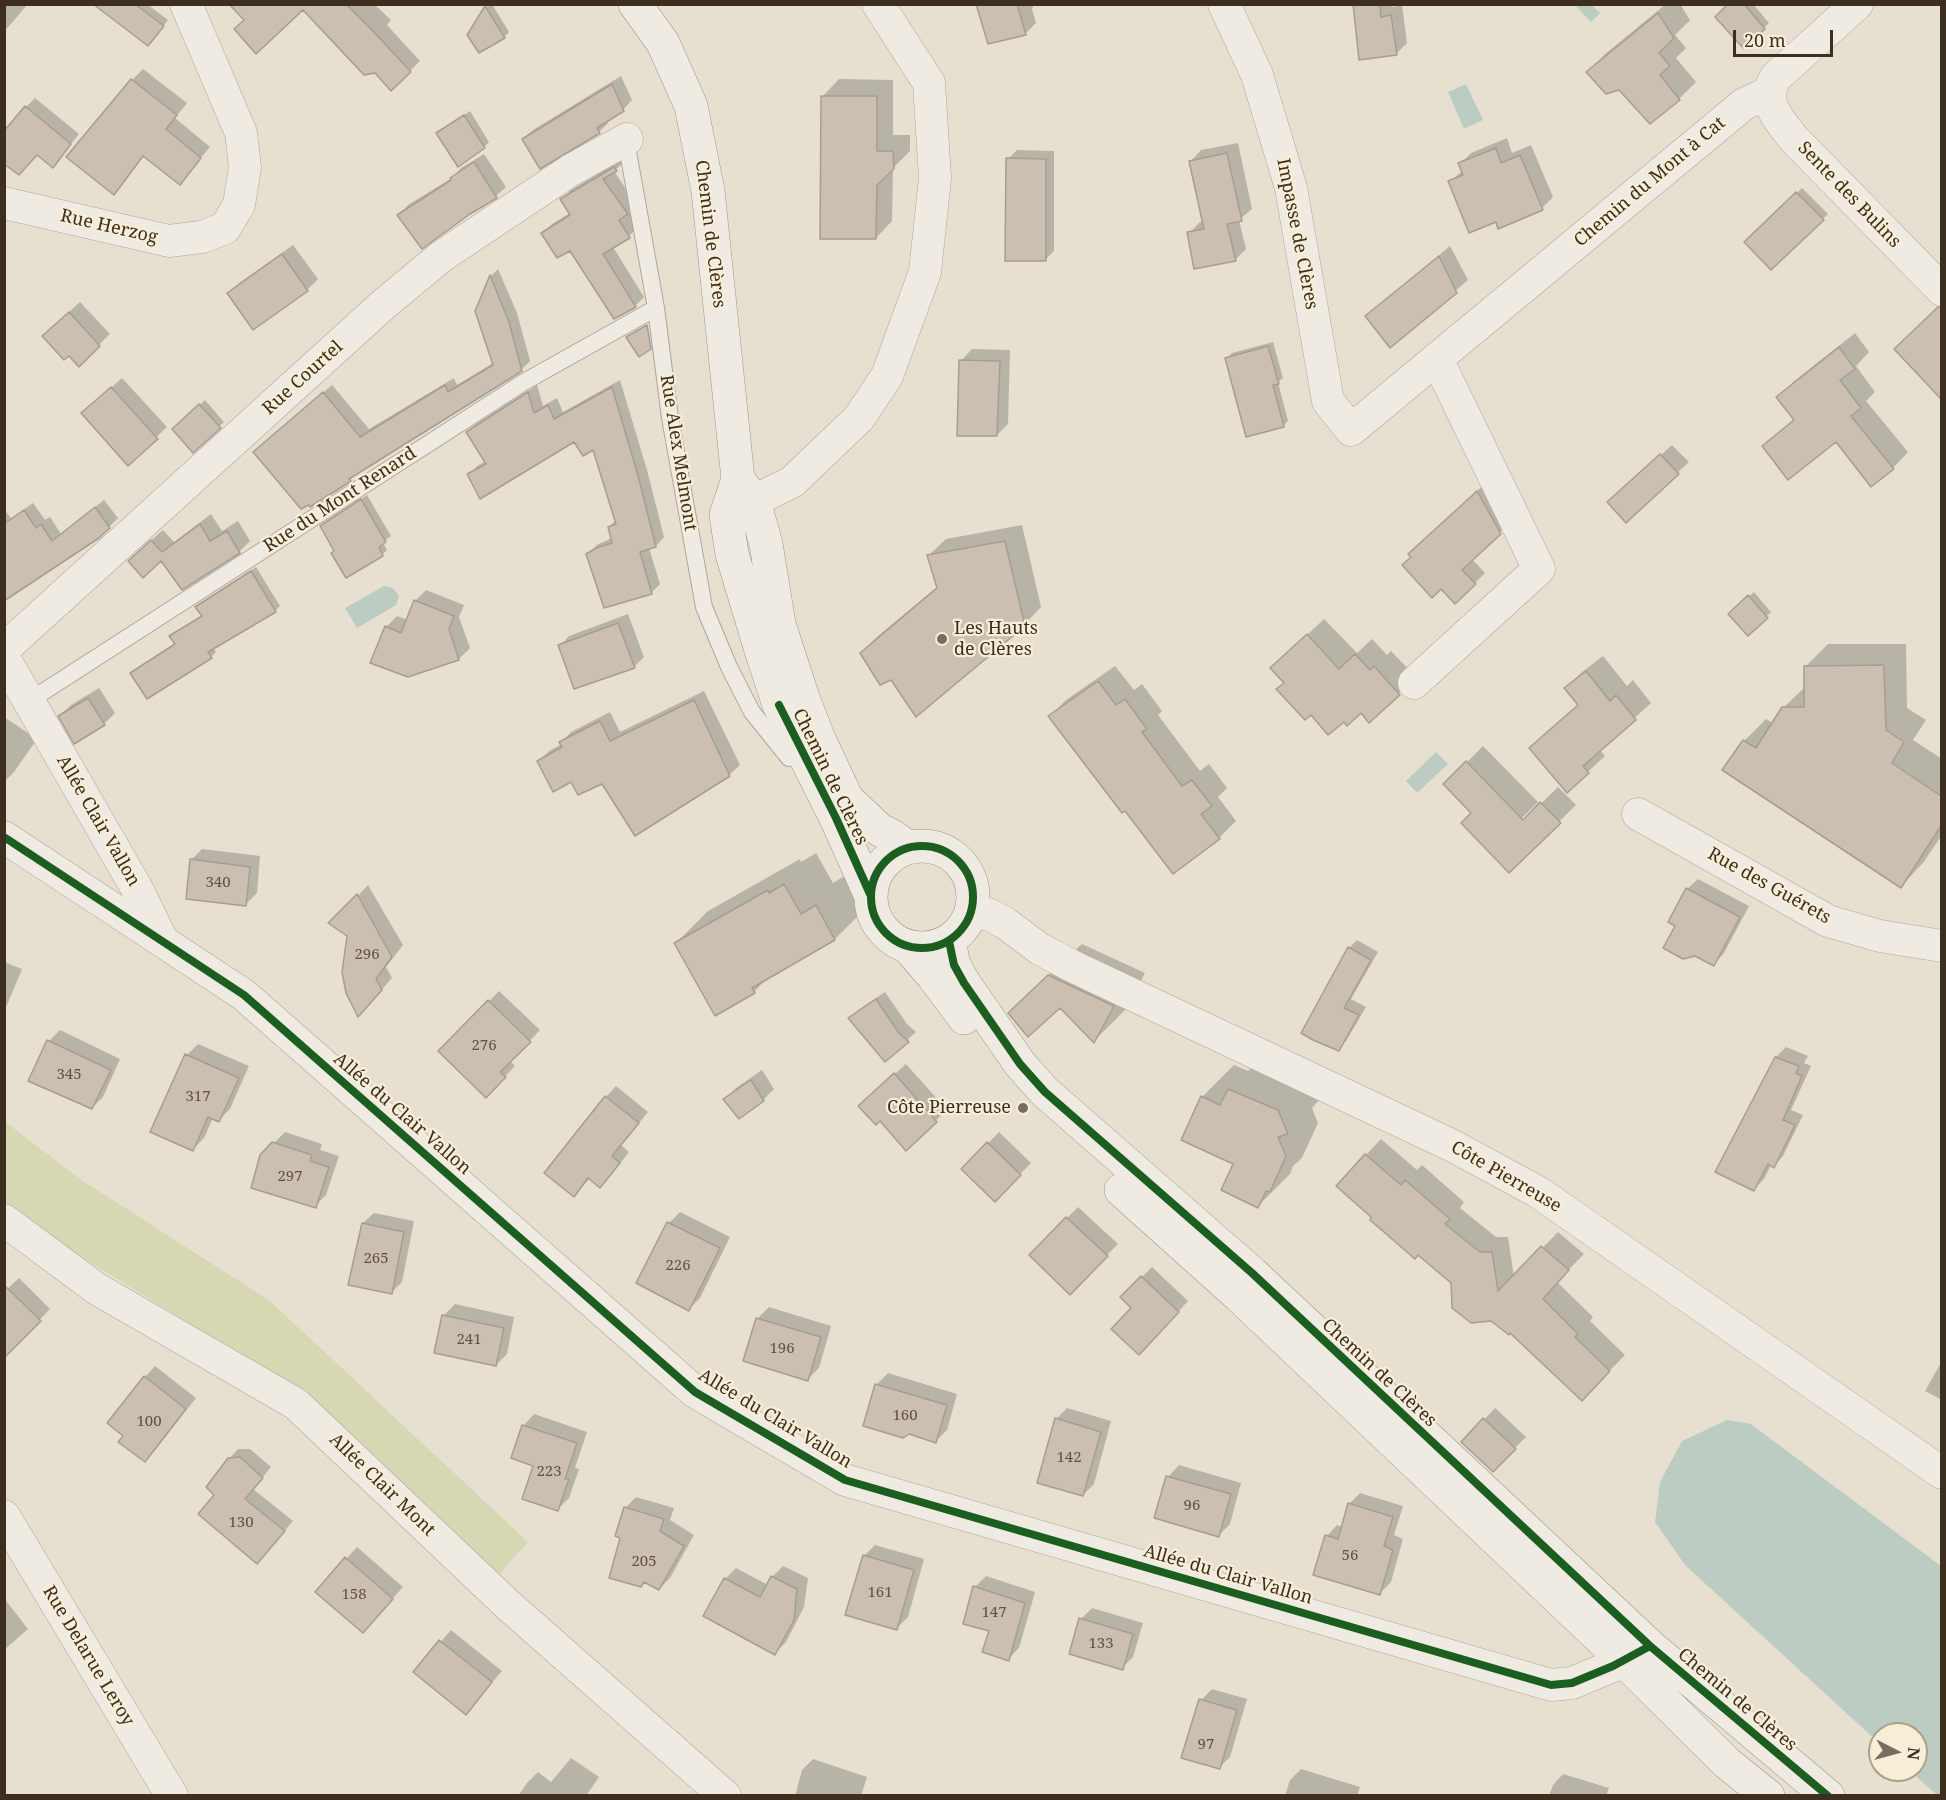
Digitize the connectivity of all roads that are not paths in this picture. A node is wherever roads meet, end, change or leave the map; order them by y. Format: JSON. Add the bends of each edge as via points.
{"nodes":[{"id":1,"x":186,"y":4,"type":"edge"},
{"id":2,"x":635,"y":4,"type":"edge"},
{"id":3,"x":879,"y":4,"type":"edge"},
{"id":4,"x":1224,"y":4,"type":"edge"},
{"id":5,"x":1857,"y":4,"type":"edge"},
{"id":6,"x":1770,"y":92,"type":"junction"},
{"id":7,"x":625,"y":133,"type":"joint"},
{"id":8,"x":4,"y":203,"type":"edge"},
{"id":9,"x":1941,"y":290,"type":"edge"},
{"id":10,"x":656,"y":308,"type":"junction"},
{"id":11,"x":1437,"y":359,"type":"junction"},
{"id":12,"x":1351,"y":430,"type":"joint"},
{"id":13,"x":739,"y":498,"type":"junction"},
{"id":14,"x":4,"y":649,"type":"edge"},
{"id":15,"x":4,"y":658,"type":"edge"},
{"id":16,"x":1414,"y":682,"type":"dead end"},
{"id":17,"x":29,"y":701,"type":"junction"},
{"id":18,"x":789,"y":758,"type":"dead end"},
{"id":19,"x":1638,"y":814,"type":"dead end"},
{"id":20,"x":4,"y":837,"type":"edge"},
{"id":21,"x":907,"y":847,"type":"junction"},
{"id":22,"x":870,"y":894,"type":"junction"},
{"id":23,"x":970,"y":913,"type":"junction"},
{"id":24,"x":163,"y":941,"type":"junction"},
{"id":25,"x":949,"y":941,"type":"junction"},
{"id":26,"x":907,"y":946,"type":"junction"},
{"id":27,"x":1941,"y":946,"type":"edge"},
{"id":28,"x":4,"y":1220,"type":"edge"},
{"id":29,"x":1941,"y":1473,"type":"edge"},
{"id":30,"x":4,"y":1516,"type":"edge"},
{"id":31,"x":1636,"y":1653,"type":"junction"},
{"id":32,"x":172,"y":1796,"type":"edge"},
{"id":33,"x":725,"y":1796,"type":"edge"},
{"id":34,"x":1768,"y":1796,"type":"edge"},
{"id":35,"x":1828,"y":1796,"type":"edge"}],
"edges":[{"from":1,"to":8,"type":"street","name":"Rue Herzog","via":[[241,133],[244,166],[239,205],[225,228],[202,237],[169,241]]},
{"from":2,"to":13,"type":"street","name":"Chemin de Clères","via":[[663,43],[691,106],[708,191]]},
{"from":3,"to":13,"type":"street","via":[[929,83],[935,178],[925,272],[887,376],[859,418],[792,482]]},
{"from":4,"to":12,"type":"street","name":"Impasse de Clères","via":[[1257,75],[1291,188],[1328,401]]},
{"from":5,"to":6,"type":"street","via":[[1783,70]]},
{"from":6,"to":9,"type":"street","name":"Sente des Bulins","via":[[1773,111],[1795,140]]},
{"from":6,"to":11,"type":"street","name":"Chemin du Mont à Cat","via":[[1744,104]]},
{"from":7,"to":10,"type":"lane","name":"Rue Alex Melmont"},
{"from":7,"to":14,"type":"street","name":"Rue Courtel","via":[[441,256]]},
{"from":10,"to":17,"type":"lane","name":"Rue du Mont Renard","via":[[524,382]]},
{"from":10,"to":18,"type":"lane","name":"Rue Alex Melmont","via":[[670,418],[704,607],[752,712]]},
{"from":11,"to":12,"type":"street","name":"Chemin du Mont à Cat"},
{"from":11,"to":16,"type":"street","via":[[1539,569]]},
{"from":13,"to":21,"type":"street","name":"Chemin de Clères","via":[[765,544],[779,624],[818,737],[848,799],[880,830]]},
{"from":13,"to":22,"type":"street","name":"Chemin de Clères","via":[[732,554],[779,705]]},
{"from":15,"to":17,"type":"street"},
{"from":17,"to":24,"type":"street","name":"Allée Clair Vallon"},
{"from":19,"to":27,"type":"street","name":"Rue des Guérets","via":[[1828,921],[1880,936]]},
{"from":20,"to":24,"type":"street","name":"Allée du Clair Vallon"},
{"from":21,"to":22,"type":"street","via":[[881,865]]},
{"from":21,"to":23,"type":"street","via":[[943,849],[959,860],[969,876],[973,894]]},
{"from":22,"to":26,"type":"street","via":[[876,921],[895,941]]},
{"from":23,"to":25,"type":"street","via":[[966,924]]},
{"from":23,"to":29,"type":"street","name":"Côte Pierreuse","via":[[988,914],[1074,967],[1453,1146],[1538,1192]]},
{"from":24,"to":31,"type":"street","name":"Allée du Clair Vallon","via":[[244,995],[695,1392],[844,1480],[1551,1684],[1572,1683]]},
{"from":25,"to":26,"type":"street","via":[[924,948]]},
{"from":25,"to":31,"type":"street","name":"Chemin de Clères","via":[[954,965],[964,983],[1020,1064],[1045,1092],[1252,1274]]},
{"from":26,"to":31,"type":"street","name":"Chemin de Clères","via":[[1008,1076],[1071,1145]]},
{"from":28,"to":33,"type":"street","name":"Allée Clair Mont","via":[[98,1289],[296,1404],[508,1605]]},
{"from":30,"to":32,"type":"street","name":"Rue Delarue Leroy"},
{"from":31,"to":34,"type":"street","name":"Chemin de Clères","via":[[1727,1763]]},
{"from":31,"to":35,"type":"street","name":"Chemin de Clères"}]}
